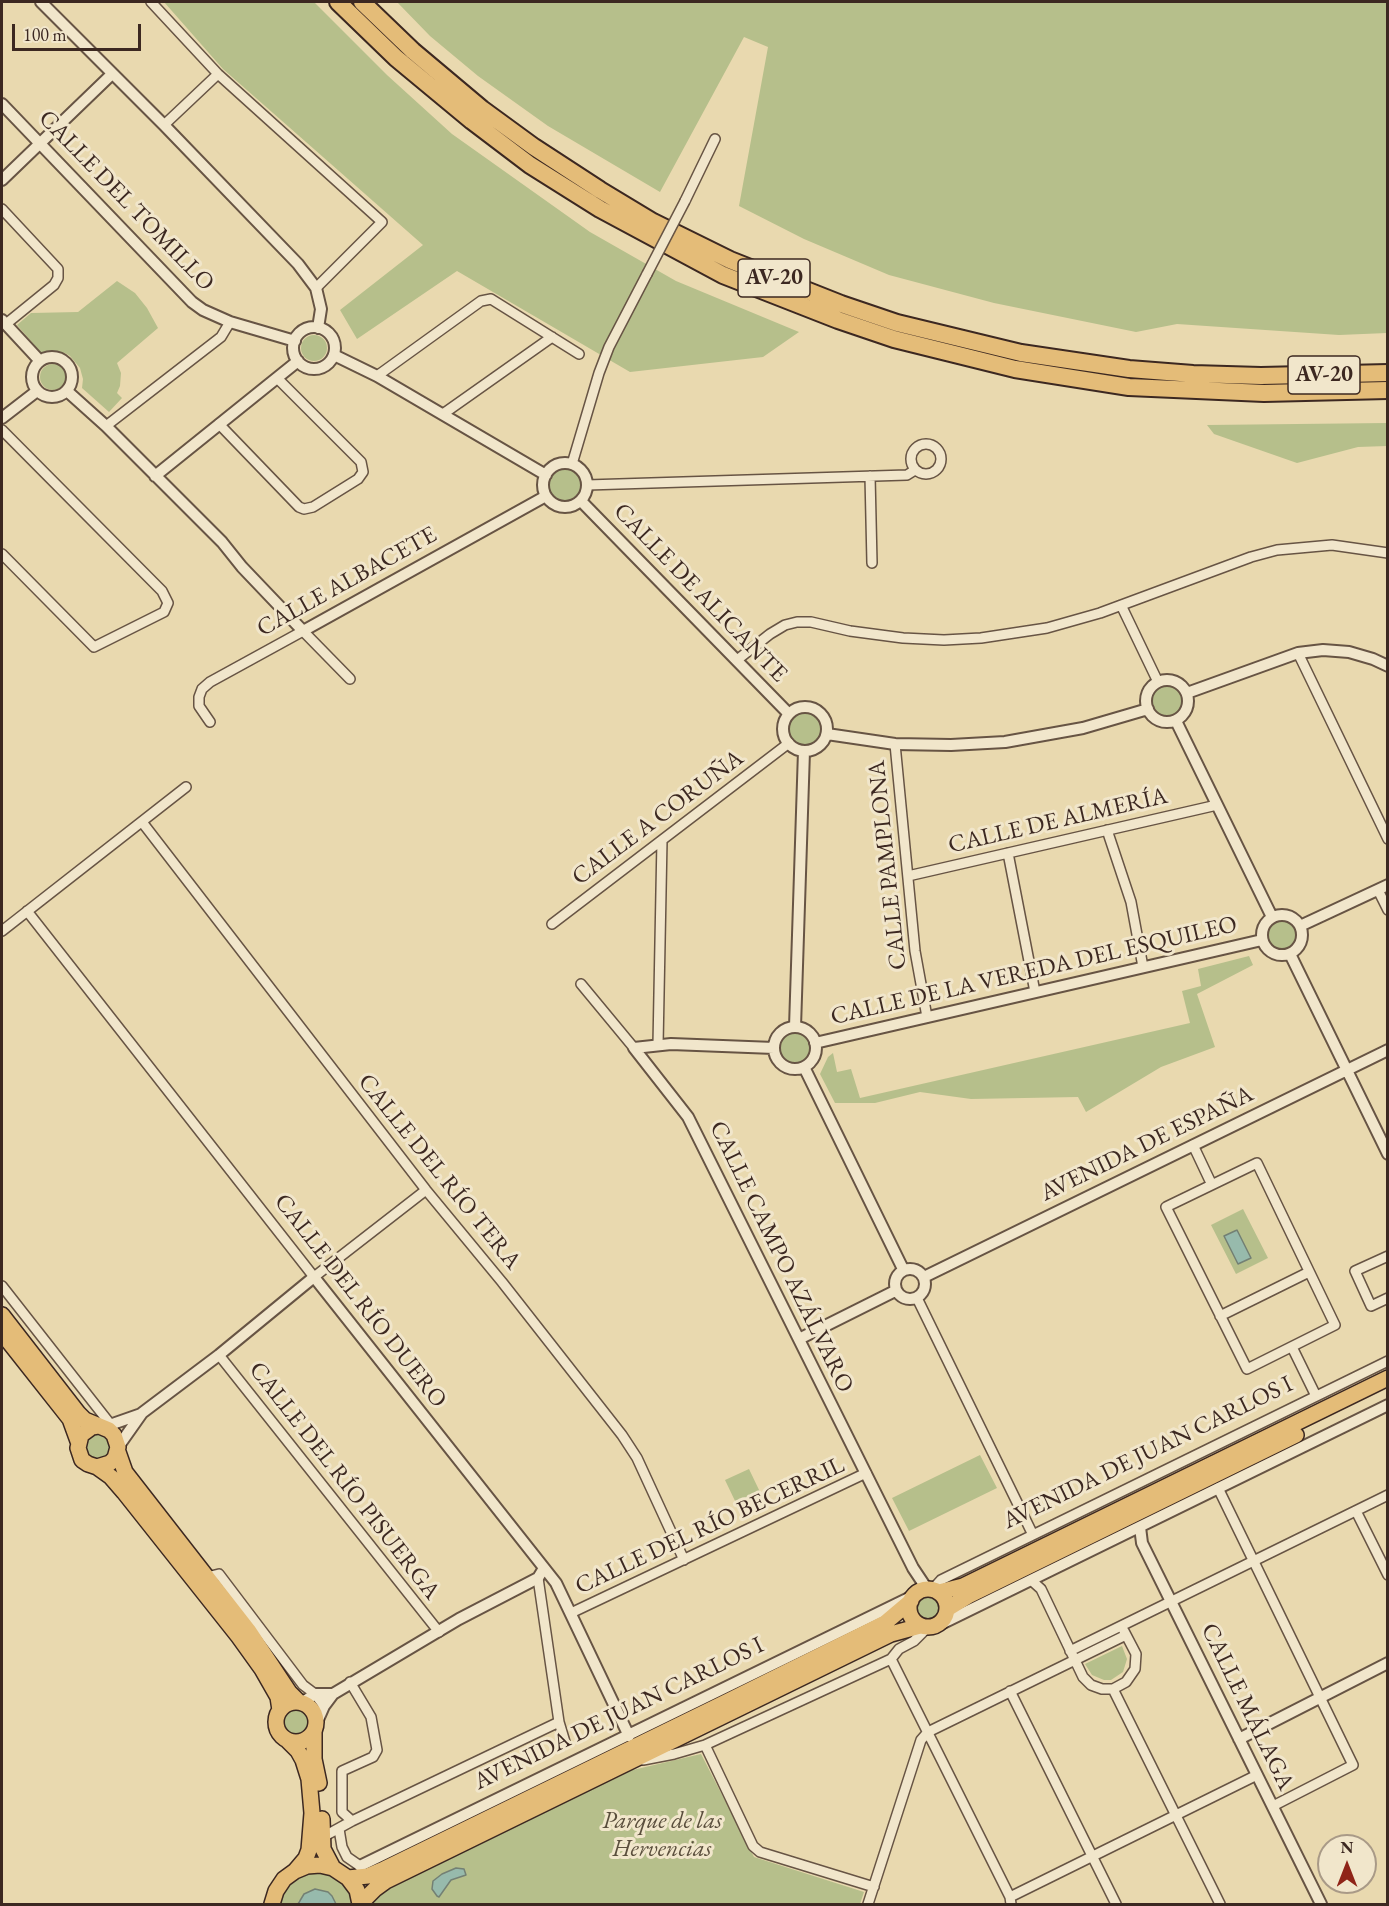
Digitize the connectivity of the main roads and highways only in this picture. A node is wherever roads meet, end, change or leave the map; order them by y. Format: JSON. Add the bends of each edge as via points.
{"nodes":[{"id":1,"x":338,"y":2,"type":"edge"},
{"id":2,"x":362,"y":2,"type":"edge"},
{"id":3,"x":1388,"y":373,"type":"edge"},
{"id":4,"x":1388,"y":390,"type":"edge"},
{"id":5,"x":2,"y":1315,"type":"edge"},
{"id":6,"x":2,"y":1333,"type":"edge"},
{"id":7,"x":1388,"y":1378,"type":"edge"},
{"id":8,"x":1388,"y":1390,"type":"edge"},
{"id":9,"x":111,"y":1435,"type":"junction"},
{"id":10,"x":78,"y":1441,"type":"junction"},
{"id":11,"x":97,"y":1467,"type":"junction"},
{"id":12,"x":923,"y":1593,"type":"junction"},
{"id":13,"x":948,"y":1609,"type":"junction"},
{"id":14,"x":929,"y":1626,"type":"junction"},
{"id":15,"x":305,"y":1699,"type":"junction"},
{"id":16,"x":280,"y":1710,"type":"junction"},
{"id":17,"x":315,"y":1727,"type":"junction"},
{"id":18,"x":288,"y":1741,"type":"junction"},
{"id":19,"x":295,"y":1870,"type":"junction"},
{"id":20,"x":341,"y":1873,"type":"junction"},
{"id":21,"x":360,"y":1904,"type":"edge"},
{"id":22,"x":272,"y":1905,"type":"edge"}],
"edges":[{"from":1,"to":4,"type":"highway","number":"AV-20","via":[[396,58],[530,165],[600,209],[723,275],[828,316],[894,339],[1015,369],[1129,387],[1264,393]]},
{"from":2,"to":3,"type":"highway","number":"AV-20","via":[[482,109],[600,190],[653,222],[730,260],[841,304],[897,323],[1001,348],[1129,369],[1250,375]]},
{"from":5,"to":9,"type":"highway","via":[[78,1413]]},
{"from":6,"to":10,"type":"highway","via":[[70,1419]]},
{"from":7,"to":12,"type":"highway","name":"AVENIDA DE JUAN CARLOS I","via":[[963,1586]]},
{"from":8,"to":13,"type":"highway","name":"AVENIDA DE JUAN CARLOS I"},
{"from":9,"to":10,"type":"highway","via":[[86,1431]]},
{"from":9,"to":11,"type":"highway","via":[[110,1463]]},
{"from":9,"to":15,"type":"highway","via":[[125,1473],[254,1638],[288,1692]]},
{"from":10,"to":11,"type":"highway","via":[[82,1460]]},
{"from":11,"to":16,"type":"highway","via":[[124,1492],[239,1636],[278,1697]]},
{"from":12,"to":13,"type":"highway","via":[[945,1599]]},
{"from":12,"to":14,"type":"highway","via":[[909,1611],[913,1620]]},
{"from":12,"to":20,"type":"highway","name":"AVENIDA DE JUAN CARLOS I","via":[[885,1623],[382,1870],[368,1876]]},
{"from":13,"to":14,"type":"highway","via":[[945,1618]]},
{"from":14,"to":21,"type":"highway","name":"AVENIDA DE JUAN CARLOS I","via":[[891,1634],[623,1764],[386,1881]]},
{"from":15,"to":16,"type":"highway"},
{"from":15,"to":17,"type":"highway","via":[[314,1711]]},
{"from":16,"to":18,"type":"highway","via":[[276,1726]]},
{"from":17,"to":18,"type":"highway","via":[[310,1737],[300,1742]]},
{"from":17,"to":20,"type":"highway","via":[[321,1838],[323,1849]]},
{"from":18,"to":19,"type":"highway","via":[[303,1760],[312,1813],[309,1850]]},
{"from":19,"to":20,"type":"highway","via":[[320,1865]]},
{"from":19,"to":22,"type":"highway","via":[[276,1891]]},
{"from":20,"to":21,"type":"highway","via":[[357,1890]]}]}
